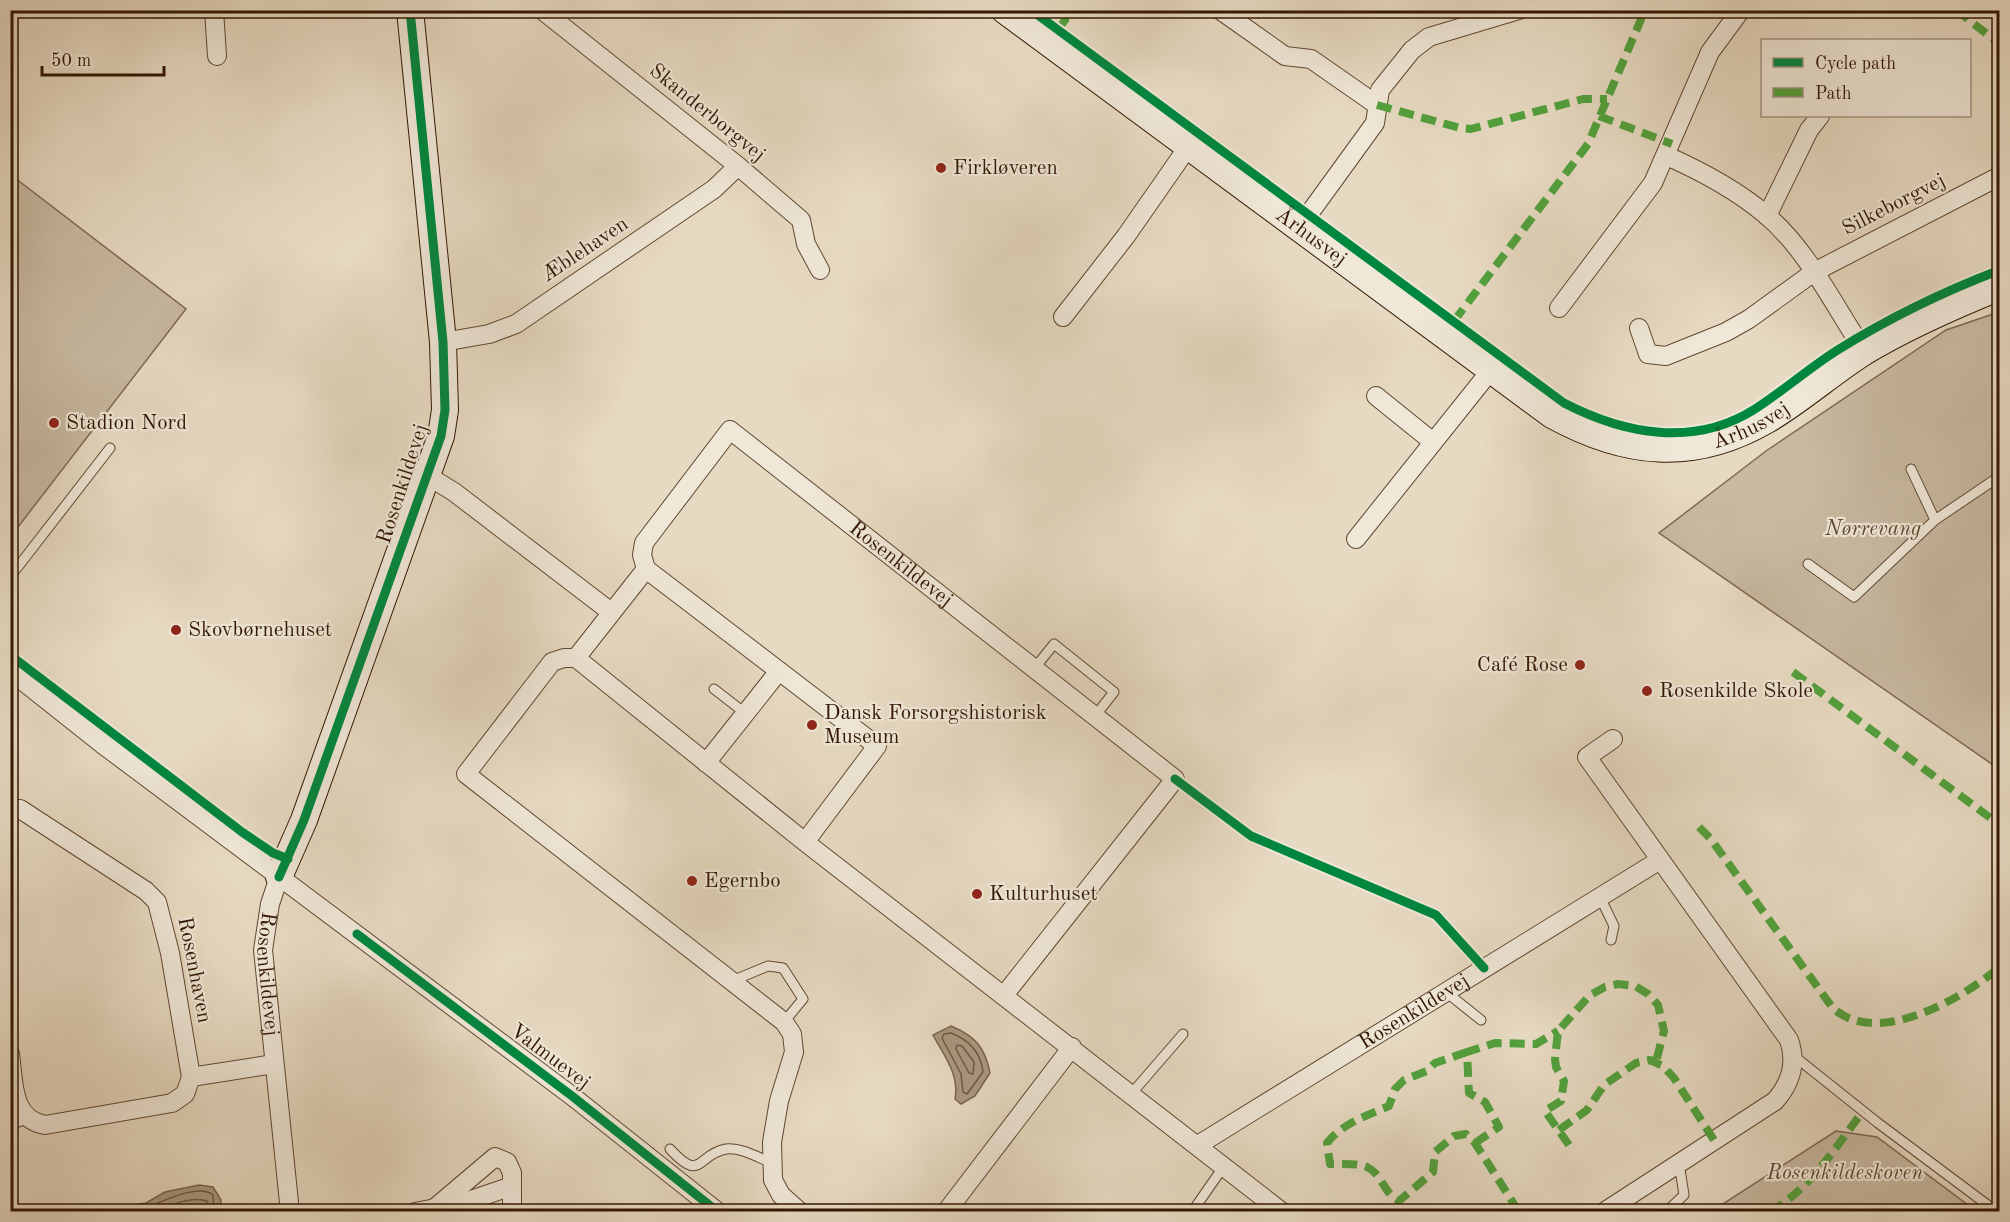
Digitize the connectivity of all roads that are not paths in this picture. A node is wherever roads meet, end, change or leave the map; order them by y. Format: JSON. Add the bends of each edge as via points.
{"nodes":[{"id":1,"x":214,"y":10,"type":"edge"},
{"id":2,"x":410,"y":10,"type":"edge"},
{"id":3,"x":542,"y":10,"type":"edge"},
{"id":4,"x":1004,"y":10,"type":"edge"},
{"id":5,"x":1220,"y":10,"type":"edge"},
{"id":6,"x":1519,"y":10,"type":"edge"},
{"id":7,"x":1741,"y":10,"type":"edge"},
{"id":8,"x":217,"y":56,"type":"dead end"},
{"id":9,"x":1377,"y":105,"type":"junction"},
{"id":10,"x":1819,"y":117,"type":"edge"},
{"id":11,"x":1188,"y":147,"type":"junction"},
{"id":12,"x":1667,"y":156,"type":"junction"},
{"id":13,"x":738,"y":166,"type":"junction"},
{"id":14,"x":1996,"y":178,"type":"dead end"},
{"id":15,"x":1767,"y":216,"type":"junction"},
{"id":16,"x":1298,"y":229,"type":"junction"},
{"id":17,"x":820,"y":270,"type":"dead end"},
{"id":18,"x":1814,"y":272,"type":"junction"},
{"id":19,"x":2000,"y":287,"type":"edge"},
{"id":20,"x":1559,"y":308,"type":"dead end"},
{"id":21,"x":1063,"y":317,"type":"dead end"},
{"id":22,"x":1639,"y":328,"type":"dead end"},
{"id":23,"x":443,"y":342,"type":"junction"},
{"id":24,"x":1865,"y":352,"type":"junction"},
{"id":25,"x":1491,"y":370,"type":"junction"},
{"id":26,"x":1376,"y":396,"type":"dead end"},
{"id":27,"x":1434,"y":442,"type":"junction"},
{"id":28,"x":110,"y":448,"type":"dead end"},
{"id":29,"x":1911,"y":469,"type":"dead end"},
{"id":30,"x":428,"y":476,"type":"junction"},
{"id":31,"x":2000,"y":476,"type":"edge"},
{"id":32,"x":1935,"y":520,"type":"junction"},
{"id":33,"x":1356,"y":539,"type":"dead end"},
{"id":34,"x":1808,"y":564,"type":"dead end"},
{"id":35,"x":646,"y":569,"type":"junction"},
{"id":36,"x":10,"y":577,"type":"edge"},
{"id":37,"x":610,"y":612,"type":"junction"},
{"id":38,"x":576,"y":658,"type":"junction"},
{"id":39,"x":1034,"y":669,"type":"junction"},
{"id":40,"x":779,"y":670,"type":"junction"},
{"id":41,"x":10,"y":671,"type":"edge"},
{"id":42,"x":714,"y":690,"type":"dead end"},
{"id":43,"x":745,"y":713,"type":"junction"},
{"id":44,"x":1095,"y":716,"type":"junction"},
{"id":45,"x":1613,"y":739,"type":"dead end"},
{"id":46,"x":706,"y":763,"type":"junction"},
{"id":47,"x":10,"y":810,"type":"edge"},
{"id":48,"x":805,"y":842,"type":"junction"},
{"id":49,"x":1660,"y":860,"type":"junction"},
{"id":50,"x":279,"y":877,"type":"junction"},
{"id":51,"x":1600,"y":897,"type":"junction"},
{"id":52,"x":1611,"y":940,"type":"dead end"},
{"id":53,"x":732,"y":981,"type":"junction"},
{"id":54,"x":1446,"y":992,"type":"junction"},
{"id":55,"x":1005,"y":994,"type":"junction"},
{"id":56,"x":1481,"y":1020,"type":"dead end"},
{"id":57,"x":784,"y":1022,"type":"junction"},
{"id":58,"x":1183,"y":1034,"type":"dead end"},
{"id":59,"x":1072,"y":1047,"type":"junction"},
{"id":60,"x":10,"y":1054,"type":"edge"},
{"id":61,"x":1794,"y":1056,"type":"junction"},
{"id":62,"x":274,"y":1064,"type":"junction"},
{"id":63,"x":191,"y":1077,"type":"junction"},
{"id":64,"x":1132,"y":1093,"type":"junction"},
{"id":65,"x":18,"y":1122,"type":"edge"},
{"id":66,"x":1198,"y":1145,"type":"junction"},
{"id":67,"x":669,"y":1149,"type":"dead end"},
{"id":68,"x":772,"y":1163,"type":"junction"},
{"id":69,"x":1679,"y":1163,"type":"junction"},
{"id":70,"x":1224,"y":1166,"type":"junction"},
{"id":71,"x":512,"y":1186,"type":"junction"},
{"id":72,"x":435,"y":1209,"type":"junction"},
{"id":73,"x":290,"y":1212,"type":"edge"},
{"id":74,"x":415,"y":1212,"type":"edge"},
{"id":75,"x":512,"y":1212,"type":"edge"},
{"id":76,"x":718,"y":1212,"type":"edge"},
{"id":77,"x":800,"y":1212,"type":"edge"},
{"id":78,"x":946,"y":1212,"type":"edge"},
{"id":79,"x":1192,"y":1212,"type":"edge"},
{"id":80,"x":1282,"y":1212,"type":"edge"},
{"id":81,"x":1604,"y":1212,"type":"edge"},
{"id":82,"x":1666,"y":1212,"type":"edge"},
{"id":83,"x":1997,"y":1212,"type":"edge"}],
"edges":[{"from":1,"to":8,"type":"street"},
{"from":2,"to":23,"type":"street","name":"Rosenkildevej"},
{"from":3,"to":13,"type":"street","name":"Skanderborgvej"},
{"from":4,"to":11,"type":"street","name":"Århusvej"},
{"from":5,"to":9,"type":"street","via":[[1285,56],[1311,59]]},
{"from":6,"to":9,"type":"street","via":[[1429,37],[1412,50],[1380,90]]},
{"from":7,"to":12,"type":"street","via":[[1710,52]]},
{"from":9,"to":16,"type":"street","via":[[1375,123]]},
{"from":10,"to":15,"type":"street"},
{"from":11,"to":16,"type":"street","name":"Århusvej"},
{"from":11,"to":21,"type":"street"},
{"from":12,"to":15,"type":"street","via":[[1714,177]]},
{"from":12,"to":20,"type":"street","via":[[1653,183]]},
{"from":13,"to":17,"type":"street","name":"Skanderborgvej","via":[[801,220],[806,244]]},
{"from":13,"to":23,"type":"street","name":"Æblehaven","via":[[714,189],[516,324],[489,334]]},
{"from":14,"to":18,"type":"street","name":"Silkeborgvej"},
{"from":15,"to":18,"type":"street"},
{"from":16,"to":25,"type":"street","name":"Århusvej"},
{"from":18,"to":22,"type":"street","name":"Silkeborgvej","via":[[1749,319],[1666,356],[1648,354]]},
{"from":18,"to":24,"type":"street"},
{"from":19,"to":24,"type":"street","name":"Århusvej","via":[[1948,308]]},
{"from":23,"to":30,"type":"street","name":"Rosenkildevej","via":[[445,410]]},
{"from":24,"to":25,"type":"street","name":"Århusvej","via":[[1768,420],[1698,447],[1660,450],[1618,444],[1584,433],[1552,415]]},
{"from":25,"to":27,"type":"street"},
{"from":26,"to":27,"type":"street"},
{"from":27,"to":33,"type":"street"},
{"from":28,"to":36,"type":"lane"},
{"from":29,"to":32,"type":"lane"},
{"from":30,"to":37,"type":"street","name":"Rosenkildevej"},
{"from":30,"to":50,"type":"street","name":"Rosenkildevej","via":[[304,820]]},
{"from":31,"to":32,"type":"lane"},
{"from":32,"to":34,"type":"lane","via":[[1854,597]]},
{"from":35,"to":37,"type":"street"},
{"from":35,"to":39,"type":"street","name":"Rosenkildevej","via":[[644,543],[730,430]]},
{"from":35,"to":40,"type":"street"},
{"from":37,"to":38,"type":"street"},
{"from":38,"to":46,"type":"street"},
{"from":38,"to":53,"type":"street","via":[[552,662],[466,774],[495,804]]},
{"from":39,"to":44,"type":"street","name":"Rosenkildevej"},
{"from":39,"to":44,"type":"lane","via":[[1054,644],[1114,692]]},
{"from":40,"to":43,"type":"street"},
{"from":40,"to":48,"type":"street","via":[[878,746]]},
{"from":41,"to":50,"type":"street","name":"Valmuevej"},
{"from":42,"to":43,"type":"lane"},
{"from":43,"to":46,"type":"street"},
{"from":44,"to":55,"type":"street","name":"Rosenkildevej","via":[[1175,779]]},
{"from":45,"to":49,"type":"street","via":[[1587,757]]},
{"from":46,"to":48,"type":"street"},
{"from":47,"to":63,"type":"street","name":"Rosenhaven","via":[[20,809],[157,902],[170,953]]},
{"from":48,"to":55,"type":"street"},
{"from":49,"to":51,"type":"street","name":"Rosenkildevej"},
{"from":49,"to":61,"type":"street","via":[[1789,1040]]},
{"from":50,"to":62,"type":"street","name":"Rosenkildevej","via":[[270,904],[263,950]]},
{"from":50,"to":76,"type":"street","name":"Valmuevej","via":[[572,1096]]},
{"from":51,"to":52,"type":"lane","via":[[1614,926]]},
{"from":51,"to":54,"type":"street","name":"Rosenkildevej"},
{"from":53,"to":57,"type":"street"},
{"from":53,"to":57,"type":"lane","via":[[768,966],[783,968],[803,999]]},
{"from":54,"to":56,"type":"lane"},
{"from":54,"to":66,"type":"street","name":"Rosenkildevej"},
{"from":55,"to":59,"type":"street"},
{"from":57,"to":68,"type":"street","via":[[792,1034],[794,1052],[779,1101]]},
{"from":58,"to":64,"type":"lane"},
{"from":59,"to":64,"type":"street"},
{"from":59,"to":78,"type":"street"},
{"from":60,"to":65,"type":"street"},
{"from":61,"to":69,"type":"street","via":[[1791,1074],[1775,1101]]},
{"from":61,"to":83,"type":"lane"},
{"from":62,"to":63,"type":"street"},
{"from":62,"to":73,"type":"street","name":"Rosenkildevej"},
{"from":63,"to":65,"type":"street","via":[[185,1094],[172,1103],[45,1125]]},
{"from":64,"to":66,"type":"street"},
{"from":66,"to":70,"type":"street"},
{"from":67,"to":68,"type":"lane","via":[[688,1165],[697,1166],[727,1149]]},
{"from":68,"to":77,"type":"street","via":[[773,1180],[781,1195]]},
{"from":69,"to":81,"type":"street"},
{"from":69,"to":82,"type":"lane","via":[[1684,1195]]},
{"from":70,"to":79,"type":"lane"},
{"from":70,"to":80,"type":"street"},
{"from":71,"to":72,"type":"street"},
{"from":71,"to":72,"type":"street","via":[[507,1162],[495,1157]]},
{"from":71,"to":75,"type":"street"},
{"from":72,"to":74,"type":"street"}]}
